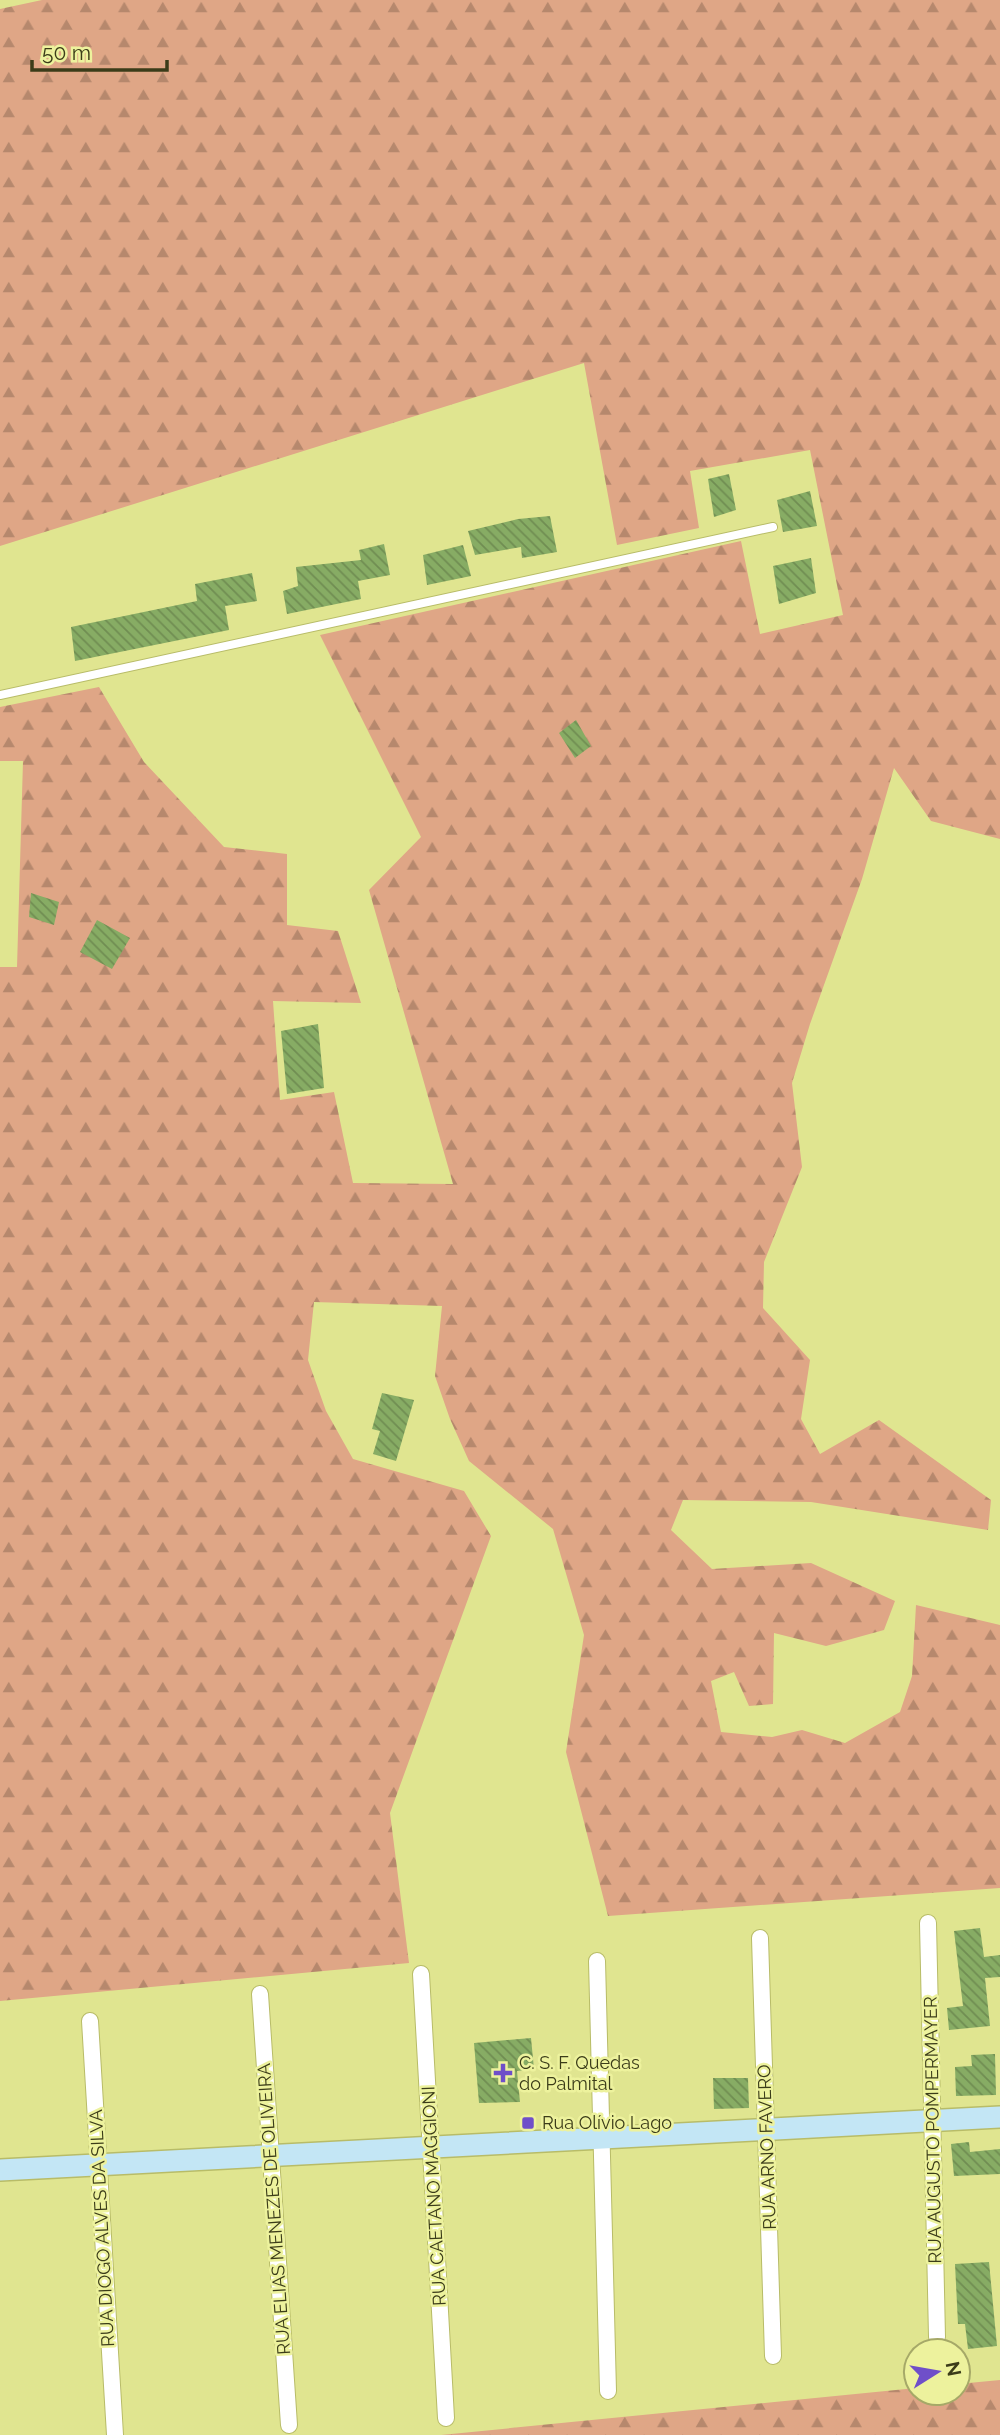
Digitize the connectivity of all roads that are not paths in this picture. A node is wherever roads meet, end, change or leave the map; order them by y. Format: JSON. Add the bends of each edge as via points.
{"nodes":[{"id":1,"x":773,"y":527,"type":"dead end"},
{"id":2,"x":0,"y":695,"type":"edge"},
{"id":3,"x":928,"y":1923,"type":"dead end"},
{"id":4,"x":760,"y":1937,"type":"dead end"},
{"id":5,"x":597,"y":1961,"type":"dead end"},
{"id":6,"x":421,"y":1974,"type":"dead end"},
{"id":7,"x":260,"y":1994,"type":"dead end"},
{"id":8,"x":90,"y":2021,"type":"dead end"},
{"id":9,"x":1000,"y":2117,"type":"edge"},
{"id":10,"x":934,"y":2121,"type":"junction"},
{"id":11,"x":766,"y":2130,"type":"junction"},
{"id":12,"x":601,"y":2138,"type":"junction"},
{"id":13,"x":431,"y":2147,"type":"junction"},
{"id":14,"x":271,"y":2156,"type":"junction"},
{"id":15,"x":99,"y":2165,"type":"junction"},
{"id":16,"x":0,"y":2170,"type":"edge"},
{"id":17,"x":937,"y":2337,"type":"dead end"},
{"id":18,"x":773,"y":2356,"type":"dead end"},
{"id":19,"x":608,"y":2390,"type":"dead end"},
{"id":20,"x":446,"y":2418,"type":"dead end"},
{"id":21,"x":289,"y":2425,"type":"dead end"},
{"id":22,"x":114,"y":2435,"type":"edge"}],
"edges":[{"from":1,"to":2,"type":"lane"},
{"from":3,"to":10,"type":"street","name":"RUA AUGUSTO POMPERMAYER"},
{"from":4,"to":11,"type":"street","name":"RUA ARNO FAVERO"},
{"from":5,"to":12,"type":"street"},
{"from":6,"to":13,"type":"street","name":"RUA CAETANO MAGGIONI"},
{"from":7,"to":14,"type":"street","name":"RUA ELIAS MENEZES DE OLIVEIRA"},
{"from":8,"to":15,"type":"street","name":"RUA DIOGO ALVES DA SILVA"},
{"from":9,"to":10,"type":"street"},
{"from":10,"to":11,"type":"street"},
{"from":10,"to":17,"type":"street","name":"RUA AUGUSTO POMPERMAYER"},
{"from":11,"to":12,"type":"street"},
{"from":11,"to":18,"type":"street","name":"RUA ARNO FAVERO"},
{"from":12,"to":13,"type":"street"},
{"from":12,"to":19,"type":"street"},
{"from":13,"to":14,"type":"street"},
{"from":13,"to":20,"type":"street","name":"RUA CAETANO MAGGIONI"},
{"from":14,"to":15,"type":"street"},
{"from":14,"to":21,"type":"street","name":"RUA ELIAS MENEZES DE OLIVEIRA"},
{"from":15,"to":16,"type":"street"},
{"from":15,"to":22,"type":"street","name":"RUA DIOGO ALVES DA SILVA"}]}
